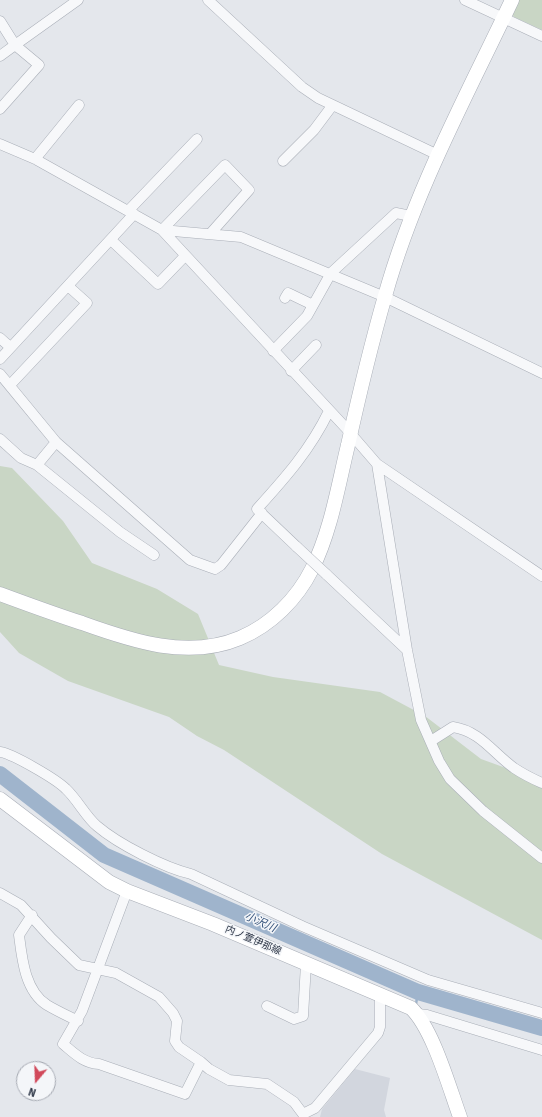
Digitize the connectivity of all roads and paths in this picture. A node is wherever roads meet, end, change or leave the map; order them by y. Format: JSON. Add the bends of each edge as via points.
{"nodes":[{"id":1,"x":78,"y":0,"type":"edge"},
{"id":2,"x":208,"y":0,"type":"edge"},
{"id":3,"x":465,"y":0,"type":"edge"},
{"id":4,"x":512,"y":0,"type":"edge"},
{"id":5,"x":504,"y":18,"type":"junction"},
{"id":6,"x":0,"y":21,"type":"edge"},
{"id":7,"x":542,"y":36,"type":"edge"},
{"id":8,"x":15,"y":45,"type":"junction"},
{"id":9,"x":0,"y":56,"type":"edge"},
{"id":10,"x":79,"y":105,"type":"dead end"},
{"id":11,"x":332,"y":106,"type":"junction"},
{"id":12,"x":0,"y":109,"type":"edge"},
{"id":13,"x":197,"y":139,"type":"dead end"},
{"id":14,"x":0,"y":144,"type":"edge"},
{"id":15,"x":438,"y":155,"type":"junction"},
{"id":16,"x":35,"y":159,"type":"junction"},
{"id":17,"x":283,"y":161,"type":"dead end"},
{"id":18,"x":131,"y":212,"type":"junction"},
{"id":19,"x":411,"y":216,"type":"junction"},
{"id":20,"x":162,"y":230,"type":"junction"},
{"id":21,"x":210,"y":234,"type":"junction"},
{"id":22,"x":111,"y":240,"type":"junction"},
{"id":23,"x":185,"y":256,"type":"junction"},
{"id":24,"x":331,"y":273,"type":"junction"},
{"id":25,"x":68,"y":286,"type":"junction"},
{"id":26,"x":385,"y":297,"type":"junction"},
{"id":27,"x":285,"y":298,"type":"dead end"},
{"id":28,"x":313,"y":305,"type":"junction"},
{"id":29,"x":0,"y":338,"type":"edge"},
{"id":30,"x":316,"y":345,"type":"dead end"},
{"id":31,"x":10,"y":346,"type":"junction"},
{"id":32,"x":273,"y":351,"type":"junction"},
{"id":33,"x":0,"y":358,"type":"edge"},
{"id":34,"x":291,"y":371,"type":"junction"},
{"id":35,"x":542,"y":373,"type":"edge"},
{"id":36,"x":0,"y":374,"type":"edge"},
{"id":37,"x":10,"y":386,"type":"junction"},
{"id":38,"x":329,"y":411,"type":"junction"},
{"id":39,"x":350,"y":433,"type":"junction"},
{"id":40,"x":0,"y":439,"type":"edge"},
{"id":41,"x":56,"y":442,"type":"junction"},
{"id":42,"x":377,"y":464,"type":"junction"},
{"id":43,"x":36,"y":465,"type":"junction"},
{"id":44,"x":262,"y":513,"type":"junction"},
{"id":45,"x":154,"y":555,"type":"dead end"},
{"id":46,"x":542,"y":576,"type":"edge"},
{"id":47,"x":0,"y":594,"type":"edge"},
{"id":48,"x":407,"y":650,"type":"junction"},
{"id":49,"x":431,"y":741,"type":"junction"},
{"id":50,"x":0,"y":752,"type":"edge"},
{"id":51,"x":542,"y":783,"type":"edge"},
{"id":52,"x":0,"y":799,"type":"edge"},
{"id":53,"x":542,"y":858,"type":"edge"},
{"id":54,"x":127,"y":891,"type":"junction"},
{"id":55,"x":0,"y":893,"type":"edge"},
{"id":56,"x":32,"y":915,"type":"junction"},
{"id":57,"x":306,"y":964,"type":"junction"},
{"id":58,"x":98,"y":970,"type":"junction"},
{"id":59,"x":380,"y":995,"type":"junction"},
{"id":60,"x":267,"y":1006,"type":"dead end"},
{"id":61,"x":542,"y":1013,"type":"edge"},
{"id":62,"x":418,"y":1014,"type":"junction"},
{"id":63,"x":78,"y":1021,"type":"junction"},
{"id":64,"x":542,"y":1050,"type":"edge"},
{"id":65,"x":201,"y":1062,"type":"junction"},
{"id":66,"x":460,"y":1117,"type":"edge"}],
"edges":[{"from":1,"to":8,"type":"street"},
{"from":2,"to":11,"type":"street","via":[[302,87]]},
{"from":3,"to":5,"type":"street"},
{"from":4,"to":5,"type":"street"},
{"from":5,"to":7,"type":"street"},
{"from":5,"to":15,"type":"street"},
{"from":6,"to":8,"type":"street"},
{"from":8,"to":9,"type":"street"},
{"from":8,"to":12,"type":"street","via":[[39,64]]},
{"from":10,"to":16,"type":"street"},
{"from":11,"to":15,"type":"street"},
{"from":11,"to":17,"type":"street","via":[[314,130]]},
{"from":13,"to":18,"type":"street"},
{"from":14,"to":16,"type":"street"},
{"from":15,"to":19,"type":"street"},
{"from":16,"to":18,"type":"street"},
{"from":18,"to":20,"type":"street"},
{"from":18,"to":22,"type":"street"},
{"from":19,"to":24,"type":"street","via":[[396,213]]},
{"from":19,"to":26,"type":"street"},
{"from":20,"to":21,"type":"street"},
{"from":20,"to":21,"type":"street","via":[[225,165],[249,190]]},
{"from":20,"to":23,"type":"street"},
{"from":21,"to":24,"type":"street","via":[[241,237]]},
{"from":22,"to":23,"type":"street","via":[[158,284]]},
{"from":22,"to":25,"type":"street"},
{"from":23,"to":32,"type":"street"},
{"from":24,"to":26,"type":"street"},
{"from":24,"to":28,"type":"street"},
{"from":25,"to":31,"type":"street"},
{"from":25,"to":37,"type":"street","via":[[87,303]]},
{"from":26,"to":35,"type":"street"},
{"from":26,"to":39,"type":"street"},
{"from":27,"to":28,"type":"street","via":[[288,293]]},
{"from":28,"to":32,"type":"street","via":[[307,316]]},
{"from":29,"to":31,"type":"street"},
{"from":30,"to":34,"type":"street"},
{"from":31,"to":33,"type":"street"},
{"from":32,"to":34,"type":"street"},
{"from":34,"to":38,"type":"street"},
{"from":36,"to":37,"type":"street"},
{"from":37,"to":41,"type":"street"},
{"from":38,"to":39,"type":"street"},
{"from":38,"to":44,"type":"street","via":[[318,435],[303,457],[257,509]]},
{"from":39,"to":42,"type":"street"},
{"from":39,"to":47,"type":"street","via":[[336,499],[306,581],[271,619],[240,638],[189,649],[162,647],[119,636]]},
{"from":40,"to":43,"type":"street","via":[[21,458]]},
{"from":41,"to":43,"type":"street"},
{"from":41,"to":44,"type":"street","via":[[190,560],[202,565],[215,569],[221,565]]},
{"from":42,"to":46,"type":"street"},
{"from":42,"to":48,"type":"street"},
{"from":43,"to":45,"type":"street","via":[[120,532]]},
{"from":44,"to":48,"type":"street","bridge":true},
{"from":48,"to":49,"type":"street","via":[[421,720]]},
{"from":49,"to":51,"type":"street","via":[[453,726],[464,728],[475,734],[514,768]]},
{"from":49,"to":53,"type":"street","via":[[450,779],[483,812]]},
{"from":50,"to":61,"type":"street","via":[[12,756],[66,788],[97,827],[178,871],[191,874],[302,926],[428,980]]},
{"from":52,"to":54,"type":"street","name":"内ノ萱伊那線","via":[[92,870]]},
{"from":54,"to":57,"type":"street","name":"内ノ萱伊那線"},
{"from":54,"to":58,"type":"street"},
{"from":55,"to":56,"type":"street","via":[[21,904]]},
{"from":56,"to":58,"type":"street","via":[[79,965]]},
{"from":56,"to":63,"type":"street","via":[[19,935],[24,973],[46,1005]]},
{"from":57,"to":59,"type":"street","name":"内ノ萱伊那線"},
{"from":57,"to":60,"type":"street","via":[[303,1016],[294,1019]]},
{"from":58,"to":63,"type":"street"},
{"from":58,"to":65,"type":"street","via":[[124,977],[159,997],[177,1021],[175,1042]]},
{"from":59,"to":62,"type":"street","name":"内ノ萱伊那線","via":[[411,1008]]},
{"from":59,"to":65,"type":"street","via":[[378,1033],[315,1108],[303,1114],[294,1102],[267,1084],[229,1080]]},
{"from":62,"to":64,"type":"street"},
{"from":62,"to":66,"type":"street","name":"内ノ萱伊那線","via":[[428,1032]]},
{"from":63,"to":65,"type":"street","via":[[63,1044],[83,1061],[99,1064],[185,1094]]}]}
